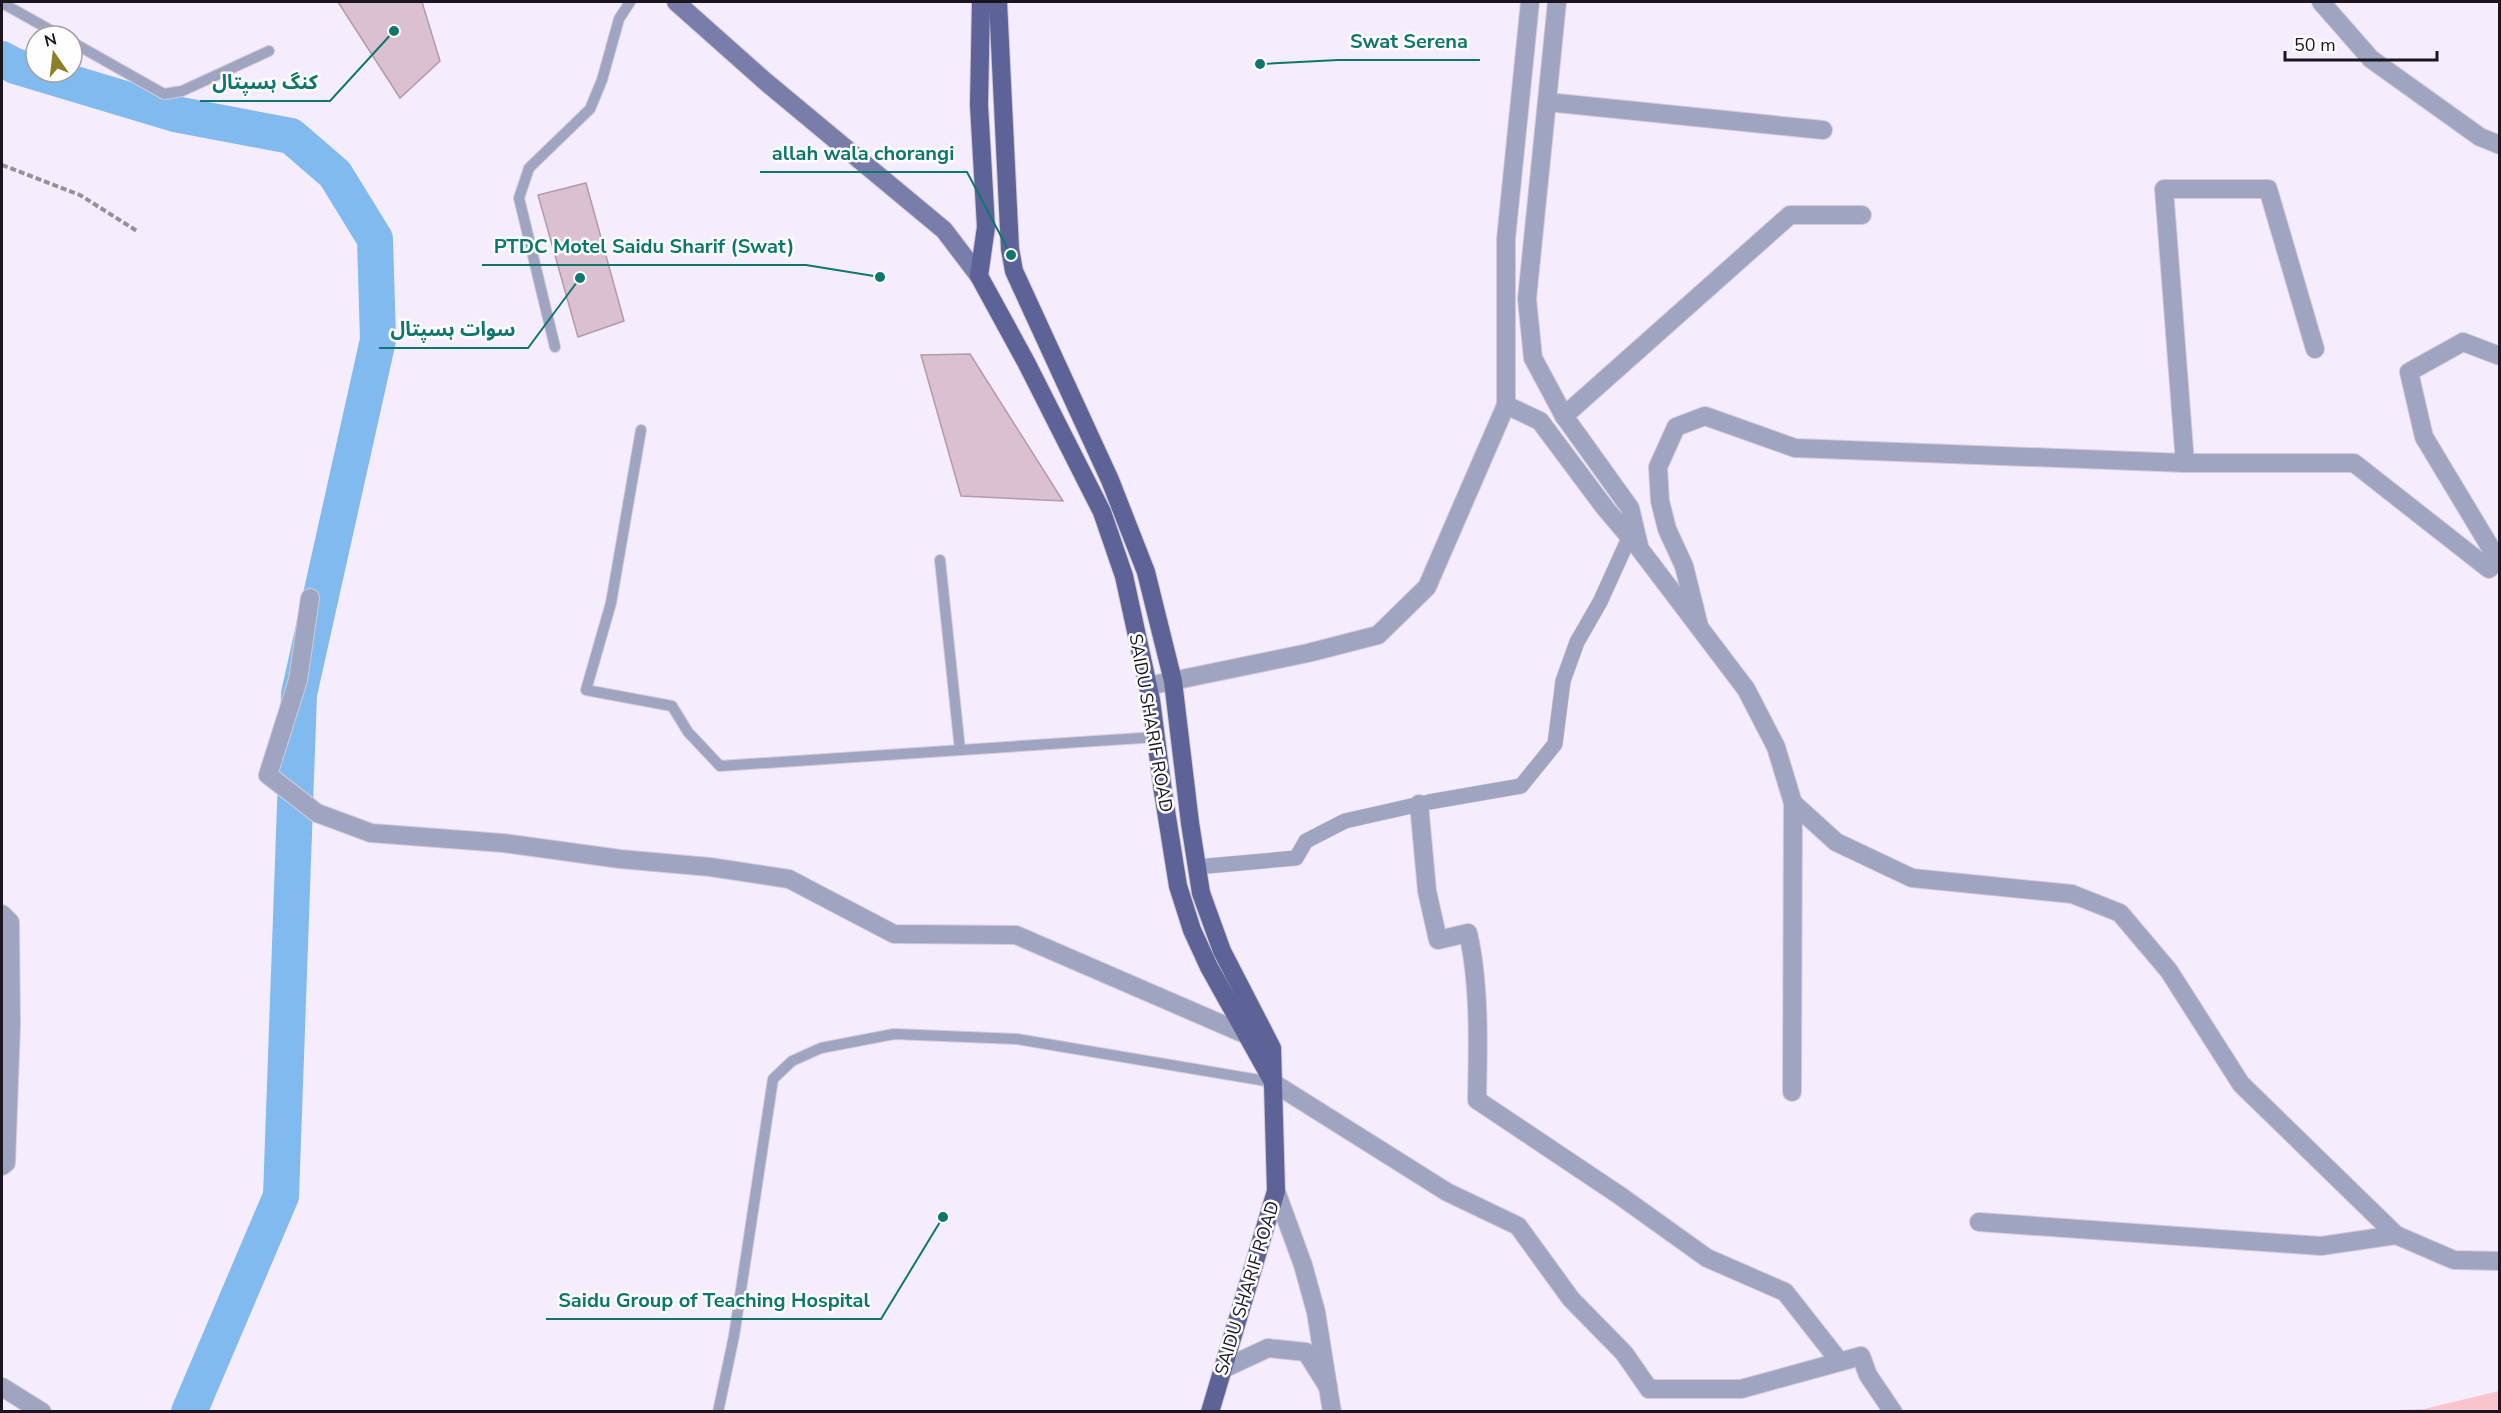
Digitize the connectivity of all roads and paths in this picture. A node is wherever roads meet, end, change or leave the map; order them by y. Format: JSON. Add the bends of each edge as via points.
{"nodes":[{"id":1,"x":630,"y":2,"type":"edge"},
{"id":2,"x":676,"y":2,"type":"edge"},
{"id":3,"x":981,"y":2,"type":"edge"},
{"id":4,"x":998,"y":2,"type":"edge"},
{"id":5,"x":1530,"y":2,"type":"edge"},
{"id":6,"x":1557,"y":2,"type":"edge"},
{"id":7,"x":2321,"y":2,"type":"edge"},
{"id":8,"x":2,"y":3,"type":"edge"},
{"id":9,"x":40,"y":24,"type":"edge"},
{"id":10,"x":84,"y":49,"type":"edge"},
{"id":11,"x":269,"y":51,"type":"dead end"},
{"id":12,"x":1547,"y":102,"type":"junction"},
{"id":13,"x":1822,"y":130,"type":"dead end"},
{"id":14,"x":2499,"y":145,"type":"edge"},
{"id":15,"x":2,"y":165,"type":"edge"},
{"id":16,"x":1862,"y":215,"type":"dead end"},
{"id":17,"x":986,"y":227,"type":"junction"},
{"id":18,"x":137,"y":231,"type":"dead end"},
{"id":19,"x":1014,"y":271,"type":"junction"},
{"id":20,"x":979,"y":276,"type":"junction"},
{"id":21,"x":555,"y":347,"type":"dead end"},
{"id":22,"x":2315,"y":349,"type":"dead end"},
{"id":23,"x":2499,"y":356,"type":"edge"},
{"id":24,"x":1506,"y":405,"type":"junction"},
{"id":25,"x":1563,"y":416,"type":"junction"},
{"id":26,"x":641,"y":430,"type":"dead end"},
{"id":27,"x":2185,"y":463,"type":"junction"},
{"id":28,"x":1110,"y":480,"type":"junction"},
{"id":29,"x":1090,"y":487,"type":"junction"},
{"id":30,"x":1634,"y":543,"type":"junction"},
{"id":31,"x":940,"y":560,"type":"dead end"},
{"id":32,"x":310,"y":598,"type":"dead end"},
{"id":33,"x":1699,"y":627,"type":"junction"},
{"id":34,"x":1173,"y":681,"type":"junction"},
{"id":35,"x":1148,"y":686,"type":"junction"},
{"id":36,"x":1156,"y":737,"type":"junction"},
{"id":37,"x":960,"y":750,"type":"junction"},
{"id":38,"x":1793,"y":803,"type":"junction"},
{"id":39,"x":1419,"y":804,"type":"junction"},
{"id":40,"x":1196,"y":867,"type":"junction"},
{"id":41,"x":2,"y":914,"type":"edge"},
{"id":42,"x":1247,"y":1035,"type":"junction"},
{"id":43,"x":1272,"y":1082,"type":"junction"},
{"id":44,"x":1792,"y":1092,"type":"dead end"},
{"id":45,"x":2,"y":1166,"type":"edge"},
{"id":46,"x":1276,"y":1191,"type":"junction"},
{"id":47,"x":1979,"y":1222,"type":"dead end"},
{"id":48,"x":2396,"y":1235,"type":"junction"},
{"id":49,"x":2499,"y":1261,"type":"edge"},
{"id":50,"x":1840,"y":1362,"type":"junction"},
{"id":51,"x":1223,"y":1369,"type":"junction"},
{"id":52,"x":2,"y":1387,"type":"edge"},
{"id":53,"x":1328,"y":1387,"type":"junction"},
{"id":54,"x":42,"y":1412,"type":"edge"},
{"id":55,"x":718,"y":1412,"type":"edge"},
{"id":56,"x":1210,"y":1412,"type":"edge"},
{"id":57,"x":1332,"y":1412,"type":"edge"},
{"id":58,"x":1893,"y":1412,"type":"edge"}],
"edges":[{"from":1,"to":21,"type":"lane","via":[[619,19],[590,109],[529,168],[519,198]]},
{"from":2,"to":20,"type":"main road","via":[[944,230]]},
{"from":3,"to":17,"type":"main road","via":[[979,105]]},
{"from":4,"to":19,"type":"main road"},
{"from":5,"to":24,"type":"street","via":[[1506,240]]},
{"from":6,"to":12,"type":"street"},
{"from":7,"to":14,"type":"street","via":[[2371,59],[2480,137]]},
{"from":8,"to":9,"type":"lane"},
{"from":10,"to":11,"type":"lane","via":[[164,94],[182,91]]},
{"from":12,"to":13,"type":"street"},
{"from":12,"to":25,"type":"street","via":[[1527,299],[1533,358]]},
{"from":15,"to":18,"type":"path","via":[[80,195]]},
{"from":16,"to":25,"type":"street","via":[[1790,215]]},
{"from":17,"to":19,"type":"main road"},
{"from":17,"to":20,"type":"main road"},
{"from":19,"to":28,"type":"main road"},
{"from":20,"to":29,"type":"main road","name":"SAIDU SHARIF ROAD"},
{"from":22,"to":27,"type":"street","via":[[2268,189],[2164,189]]},
{"from":23,"to":27,"type":"street","via":[[2463,342],[2409,372],[2424,438],[2498,560],[2489,569],[2354,463]]},
{"from":24,"to":30,"type":"street","via":[[1540,421]]},
{"from":24,"to":34,"type":"street","via":[[1427,587],[1378,635]]},
{"from":25,"to":30,"type":"street","via":[[1630,508]]},
{"from":26,"to":37,"type":"lane","via":[[611,603],[586,690],[672,706],[688,732],[720,766]]},
{"from":27,"to":33,"type":"street","via":[[1795,448],[1705,416],[1676,427],[1658,467],[1667,529],[1684,566]]},
{"from":28,"to":29,"type":"main road"},
{"from":28,"to":34,"type":"main road","via":[[1146,572]]},
{"from":29,"to":35,"type":"main road","name":"SAIDU SHARIF ROAD","via":[[1124,576]]},
{"from":30,"to":33,"type":"street"},
{"from":30,"to":39,"type":"street","via":[[1577,642],[1563,681],[1555,744],[1521,786]]},
{"from":31,"to":37,"type":"lane"},
{"from":32,"to":42,"type":"street","via":[[298,680],[268,775],[317,813],[371,833],[503,843],[789,879],[894,934],[1016,935]]},
{"from":33,"to":38,"type":"street","via":[[1746,688],[1776,747]]},
{"from":34,"to":35,"type":"street"},
{"from":34,"to":40,"type":"main road"},
{"from":35,"to":36,"type":"main road","name":"SAIDU SHARIF ROAD"},
{"from":36,"to":37,"type":"lane"},
{"from":36,"to":42,"type":"main road","name":"SAIDU SHARIF ROAD","via":[[1178,886],[1209,968]]},
{"from":38,"to":44,"type":"street"},
{"from":38,"to":48,"type":"street","via":[[1836,842],[1912,878],[2072,894],[2120,913],[2169,970],[2241,1084]]},
{"from":39,"to":40,"type":"street","via":[[1345,821],[1306,842],[1296,858]]},
{"from":39,"to":50,"type":"street","via":[[1427,891],[1438,940],[1468,933],[1473,953],[1477,1100],[1707,1258],[1785,1292]]},
{"from":40,"to":43,"type":"main road","via":[[1222,951],[1272,1048]]},
{"from":41,"to":45,"type":"street","via":[[10,922],[11,1026],[7,1153]]},
{"from":42,"to":43,"type":"main road","name":"SAIDU SHARIF ROAD"},
{"from":43,"to":46,"type":"main road","name":"SAIDU SHARIF ROAD"},
{"from":43,"to":50,"type":"street","via":[[1447,1192],[1518,1226],[1571,1299],[1624,1353],[1649,1389],[1741,1389]]},
{"from":43,"to":55,"type":"lane","via":[[1017,1039],[894,1034],[821,1048],[792,1061],[773,1079],[734,1336]]},
{"from":46,"to":51,"type":"main road","name":"SAIDU SHARIF ROAD"},
{"from":46,"to":53,"type":"street","via":[[1316,1312]]},
{"from":47,"to":48,"type":"street","via":[[2321,1246]]},
{"from":48,"to":49,"type":"street","via":[[2454,1260]]},
{"from":50,"to":58,"type":"street","via":[[1861,1356],[1868,1375]]},
{"from":51,"to":53,"type":"street","via":[[1268,1348],[1306,1352]]},
{"from":51,"to":56,"type":"main road","name":"SAIDU SHARIF ROAD"},
{"from":52,"to":54,"type":"street"},
{"from":53,"to":57,"type":"street"}]}
